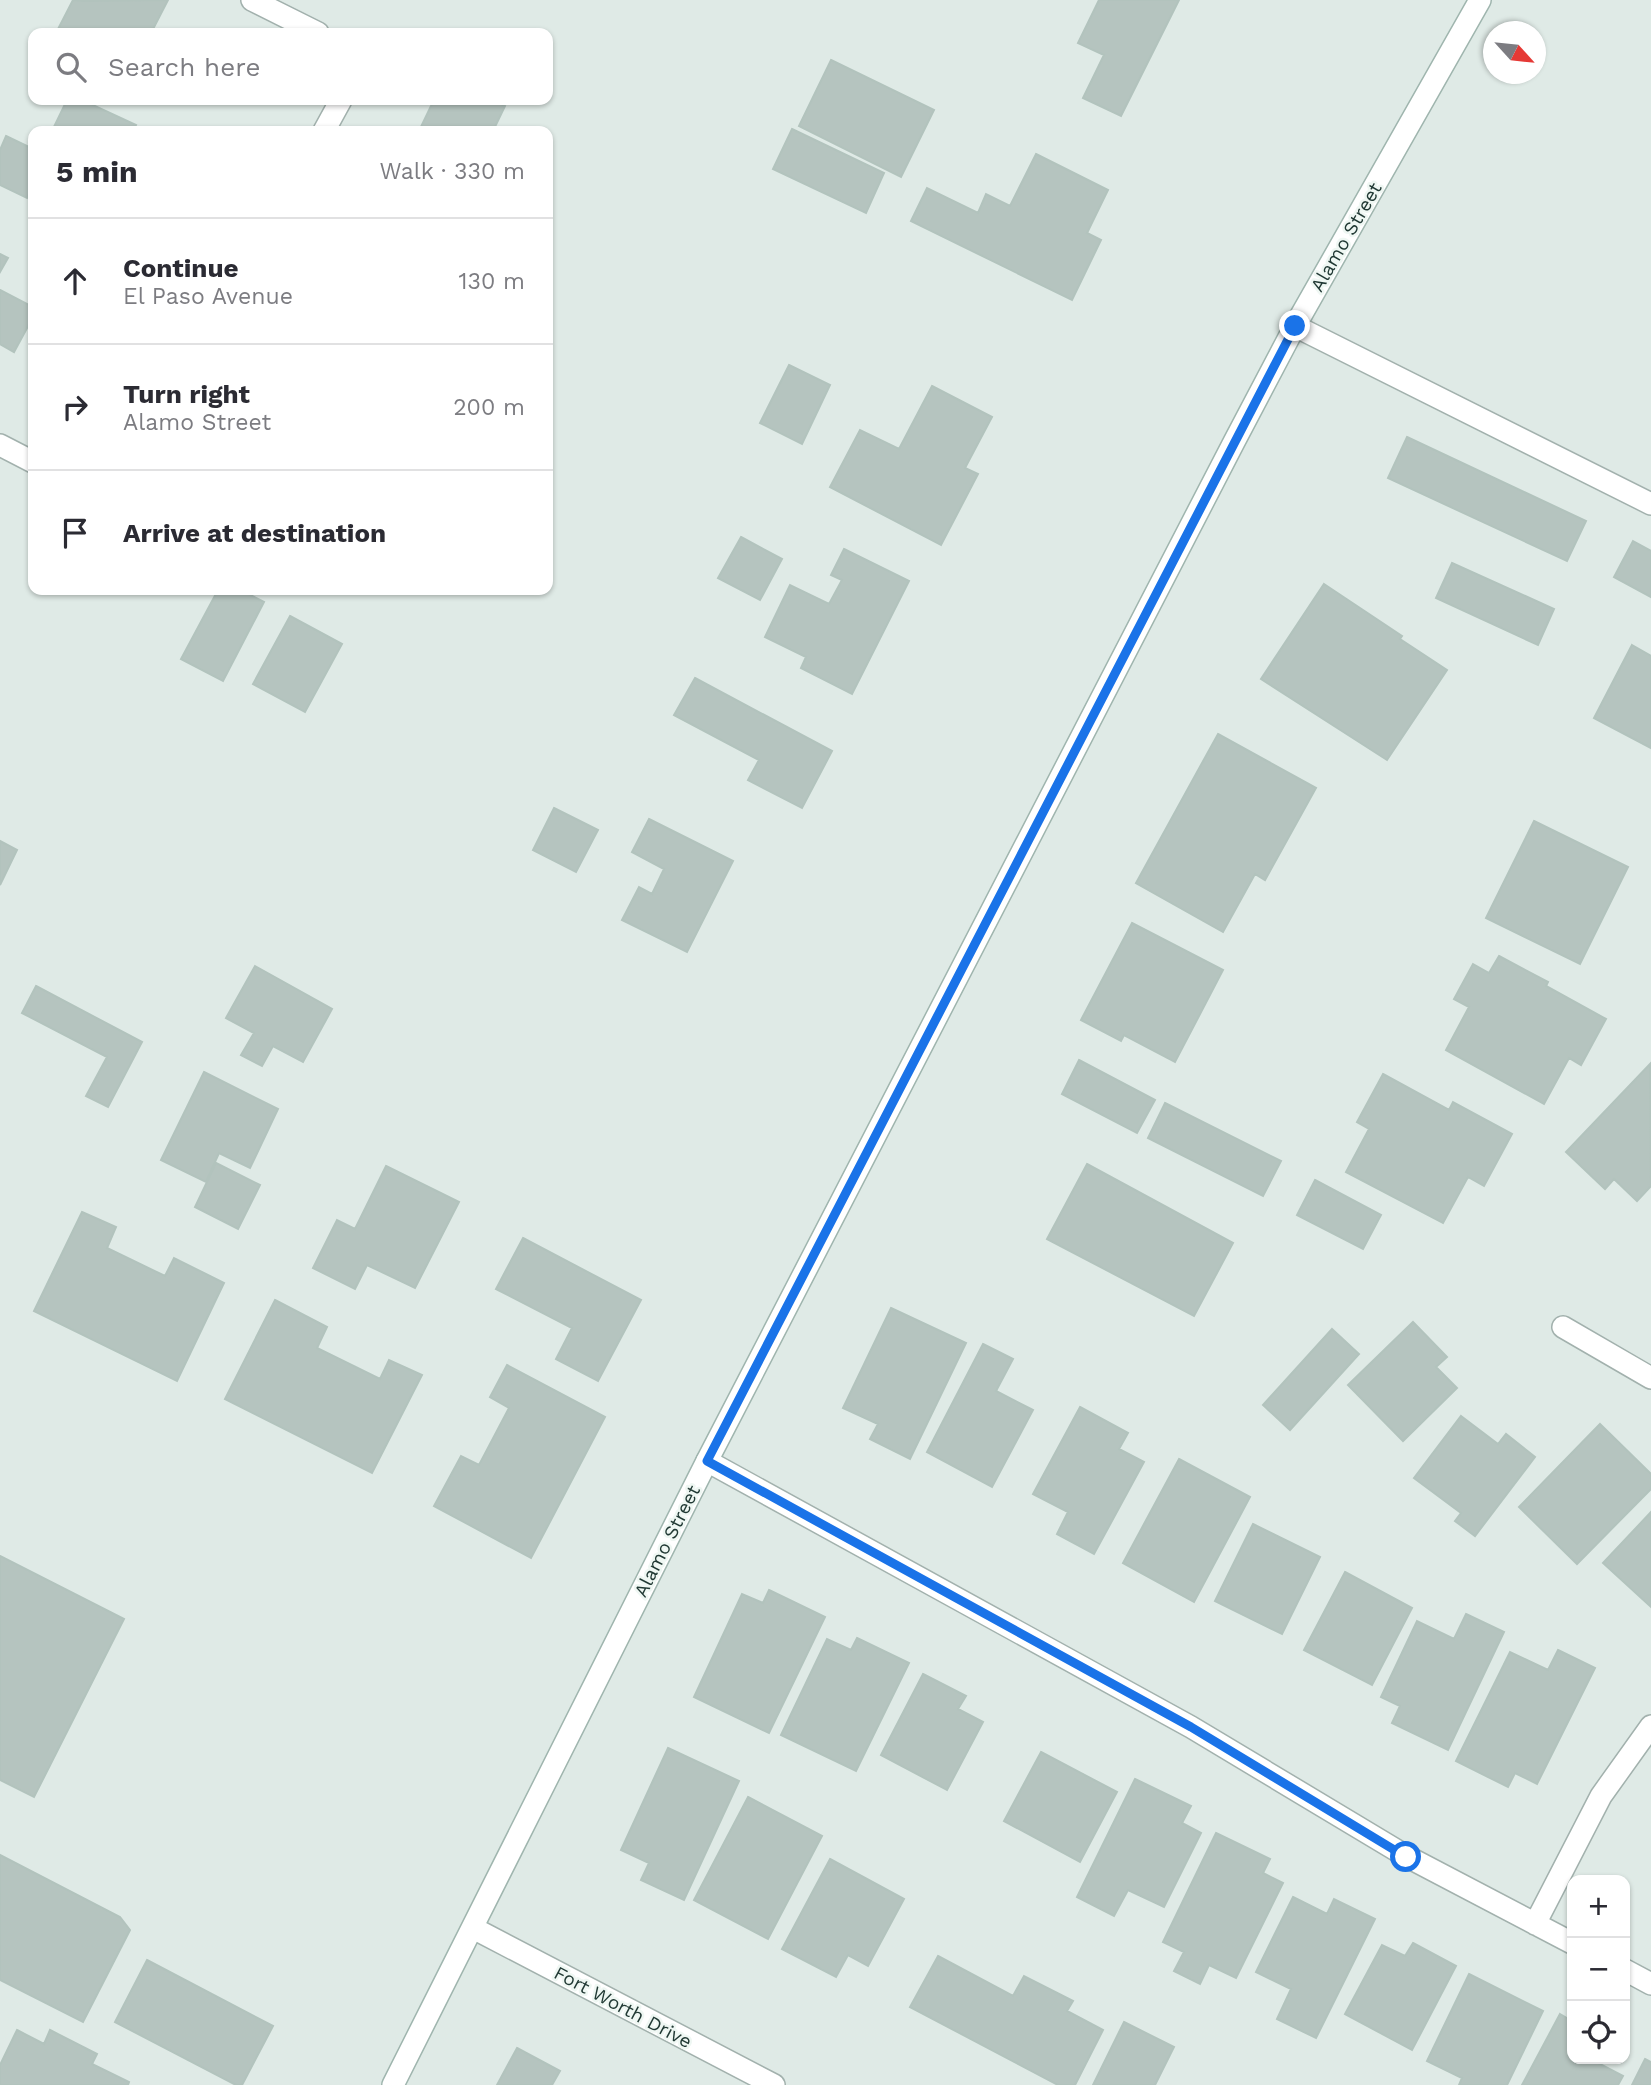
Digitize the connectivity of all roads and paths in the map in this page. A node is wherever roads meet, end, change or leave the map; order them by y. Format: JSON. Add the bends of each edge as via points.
{"nodes":[{"id":1,"x":252,"y":0,"type":"edge"},
{"id":2,"x":1480,"y":0,"type":"edge"},
{"id":3,"x":308,"y":28,"type":"edge"},
{"id":4,"x":338,"y":105,"type":"edge"},
{"id":5,"x":327,"y":126,"type":"edge"},
{"id":6,"x":1295,"y":326,"type":"junction"},
{"id":7,"x":0,"y":446,"type":"edge"},
{"id":8,"x":28,"y":460,"type":"edge"},
{"id":9,"x":1651,"y":504,"type":"edge"},
{"id":10,"x":1563,"y":1327,"type":"dead end"},
{"id":11,"x":1651,"y":1378,"type":"edge"},
{"id":12,"x":707,"y":1461,"type":"junction"},
{"id":13,"x":1651,"y":1726,"type":"edge"},
{"id":14,"x":1535,"y":1924,"type":"junction"},
{"id":15,"x":473,"y":1928,"type":"junction"},
{"id":16,"x":1567,"y":1940,"type":"edge"},
{"id":17,"x":1630,"y":1972,"type":"edge"},
{"id":18,"x":1651,"y":1983,"type":"edge"},
{"id":19,"x":393,"y":2085,"type":"edge"},
{"id":20,"x":774,"y":2085,"type":"edge"}],
"edges":[{"from":1,"to":3,"type":"main road"},
{"from":2,"to":6,"type":"main road","name":"Alamo Street"},
{"from":4,"to":5,"type":"main road"},
{"from":6,"to":9,"type":"main road"},
{"from":6,"to":12,"type":"main road","name":"Alamo Street"},
{"from":7,"to":8,"type":"main road"},
{"from":10,"to":11,"type":"main road"},
{"from":12,"to":14,"type":"main road","via":[[1191,1727],[1406,1857]]},
{"from":12,"to":15,"type":"main road","name":"Alamo Street"},
{"from":13,"to":14,"type":"main road","via":[[1601,1796]]},
{"from":14,"to":16,"type":"main road"},
{"from":15,"to":19,"type":"main road","name":"Alamo Street"},
{"from":15,"to":20,"type":"main road","name":"Fort Worth Drive"},
{"from":17,"to":18,"type":"main road"}]}
